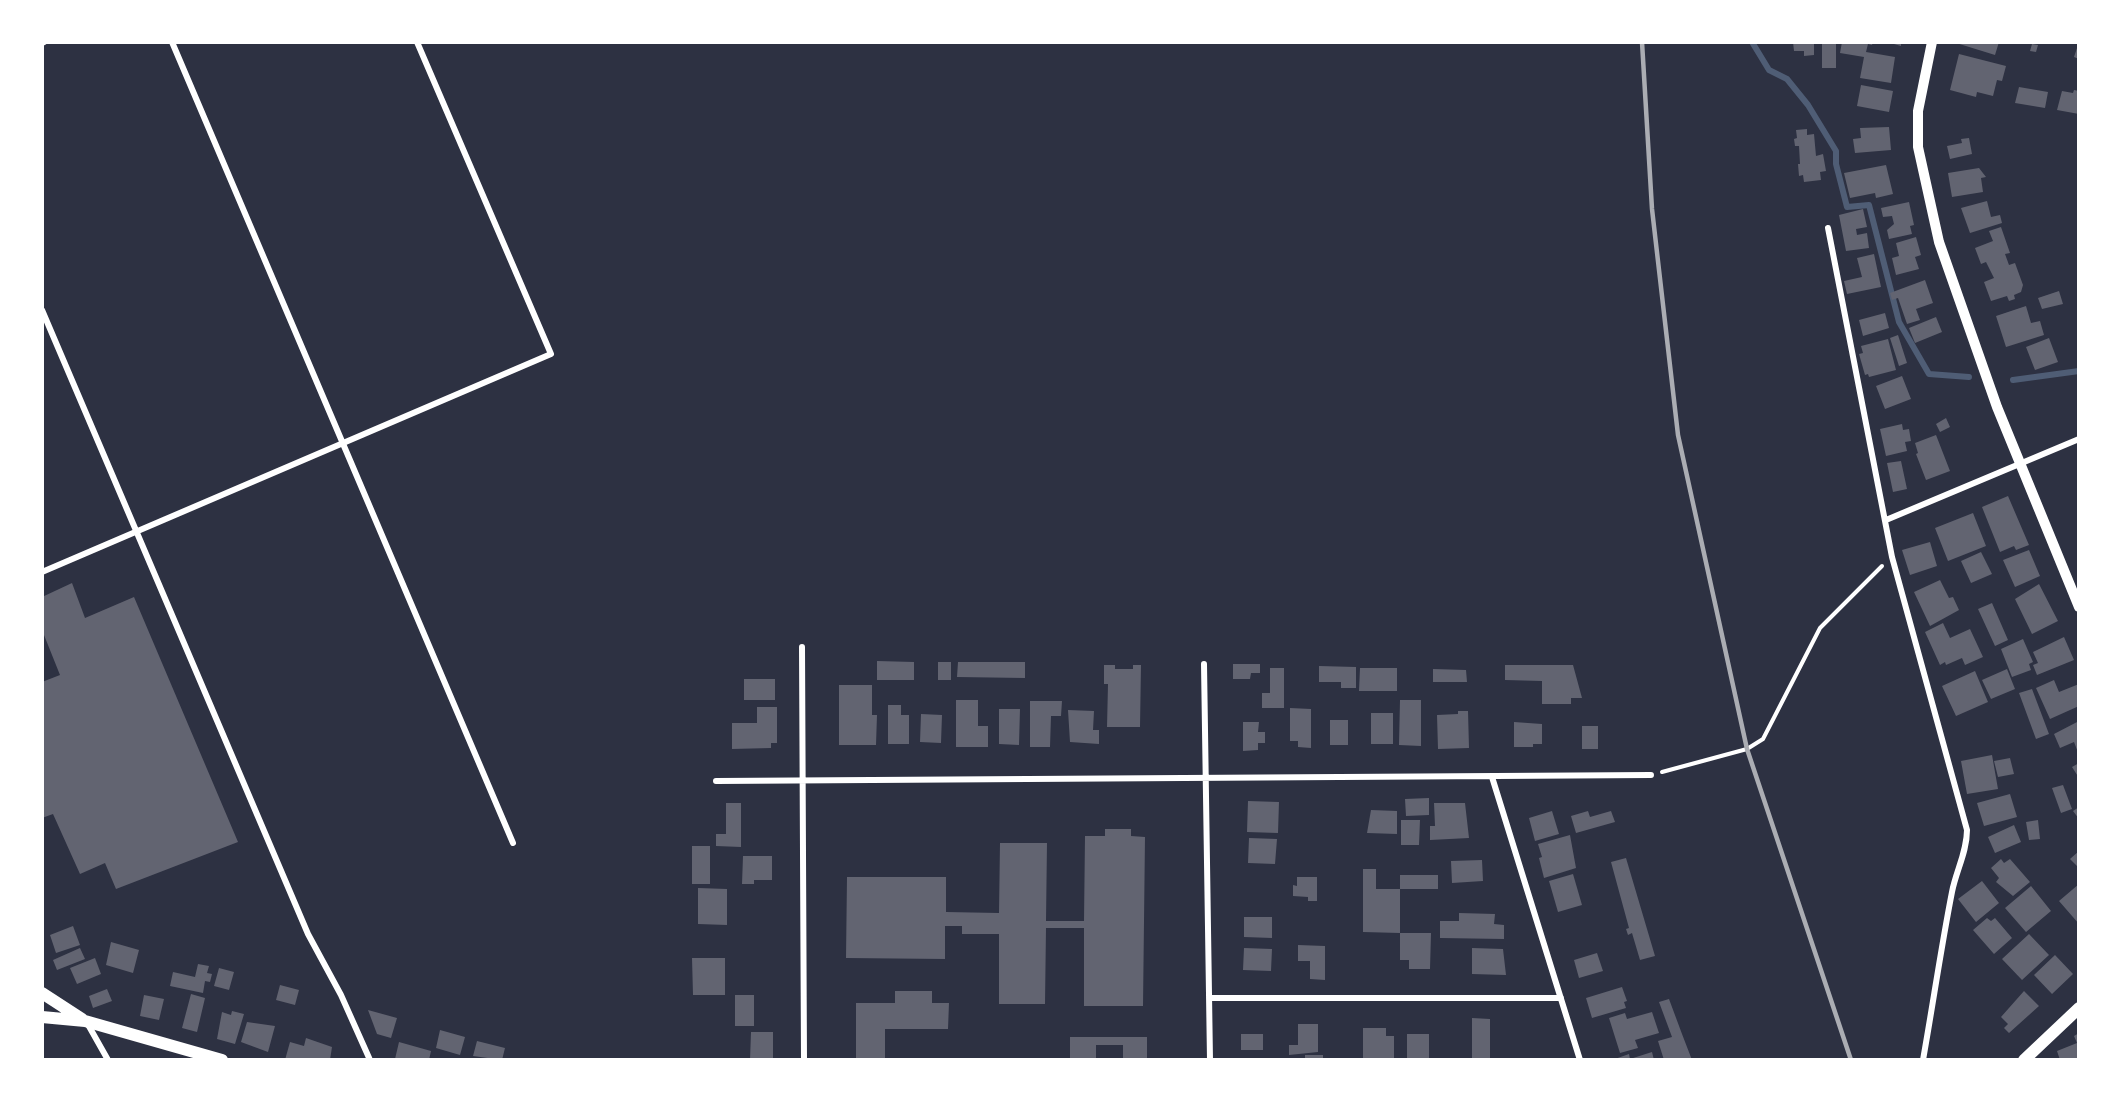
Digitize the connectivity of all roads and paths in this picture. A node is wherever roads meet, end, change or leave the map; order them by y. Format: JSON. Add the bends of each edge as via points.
{"nodes":[{"id":1,"x":172,"y":42,"type":"edge"},
{"id":2,"x":417,"y":42,"type":"edge"},
{"id":3,"x":1932,"y":42,"type":"edge"},
{"id":4,"x":1828,"y":228,"type":"dead end"},
{"id":5,"x":42,"y":310,"type":"edge"},
{"id":6,"x":2079,"y":439,"type":"edge"},
{"id":7,"x":343,"y":443,"type":"junction"},
{"id":8,"x":2019,"y":464,"type":"junction"},
{"id":9,"x":1886,"y":520,"type":"junction"},
{"id":10,"x":136,"y":531,"type":"junction"},
{"id":11,"x":1892,"y":557,"type":"junction"},
{"id":12,"x":42,"y":572,"type":"edge"},
{"id":13,"x":2079,"y":607,"type":"edge"},
{"id":14,"x":802,"y":647,"type":"dead end"},
{"id":15,"x":1204,"y":664,"type":"dead end"},
{"id":16,"x":1651,"y":775,"type":"joint"},
{"id":17,"x":1492,"y":777,"type":"junction"},
{"id":18,"x":1206,"y":778,"type":"junction"},
{"id":19,"x":716,"y":781,"type":"dead end"},
{"id":20,"x":803,"y":781,"type":"junction"},
{"id":21,"x":513,"y":843,"type":"dead end"},
{"id":22,"x":42,"y":993,"type":"edge"},
{"id":23,"x":1209,"y":998,"type":"junction"},
{"id":24,"x":1561,"y":998,"type":"junction"},
{"id":25,"x":2079,"y":1008,"type":"edge"},
{"id":26,"x":42,"y":1017,"type":"edge"},
{"id":27,"x":85,"y":1021,"type":"junction"},
{"id":28,"x":2030,"y":1058,"type":"edge"},
{"id":29,"x":108,"y":1060,"type":"edge"},
{"id":30,"x":222,"y":1060,"type":"edge"},
{"id":31,"x":370,"y":1060,"type":"edge"},
{"id":32,"x":804,"y":1060,"type":"edge"},
{"id":33,"x":1210,"y":1060,"type":"edge"},
{"id":34,"x":1580,"y":1060,"type":"edge"},
{"id":35,"x":1923,"y":1060,"type":"edge"}],
"edges":[{"from":1,"to":7,"type":"street"},
{"from":2,"to":7,"type":"street","via":[[551,354]]},
{"from":3,"to":8,"type":"street","via":[[1918,111],[1923,180],[1968,332]]},
{"from":4,"to":9,"type":"street"},
{"from":5,"to":10,"type":"street"},
{"from":6,"to":8,"type":"street"},
{"from":7,"to":10,"type":"street"},
{"from":7,"to":21,"type":"street"},
{"from":8,"to":9,"type":"street"},
{"from":8,"to":13,"type":"street"},
{"from":9,"to":11,"type":"street"},
{"from":10,"to":12,"type":"street"},
{"from":10,"to":31,"type":"street","via":[[308,934]]},
{"from":11,"to":16,"type":"path","via":[[1820,628],[1763,739],[1747,749]]},
{"from":11,"to":35,"type":"street","via":[[1967,830],[1967,844],[1948,910]]},
{"from":14,"to":20,"type":"street"},
{"from":15,"to":18,"type":"street"},
{"from":16,"to":17,"type":"street"},
{"from":17,"to":18,"type":"street"},
{"from":17,"to":24,"type":"street"},
{"from":18,"to":20,"type":"street"},
{"from":18,"to":23,"type":"street"},
{"from":19,"to":20,"type":"street"},
{"from":20,"to":32,"type":"street"},
{"from":22,"to":27,"type":"main road"},
{"from":23,"to":24,"type":"street"},
{"from":23,"to":33,"type":"street"},
{"from":24,"to":34,"type":"street"},
{"from":25,"to":28,"type":"main road"},
{"from":26,"to":27,"type":"main road"},
{"from":27,"to":29,"type":"street"},
{"from":27,"to":30,"type":"main road"}]}
